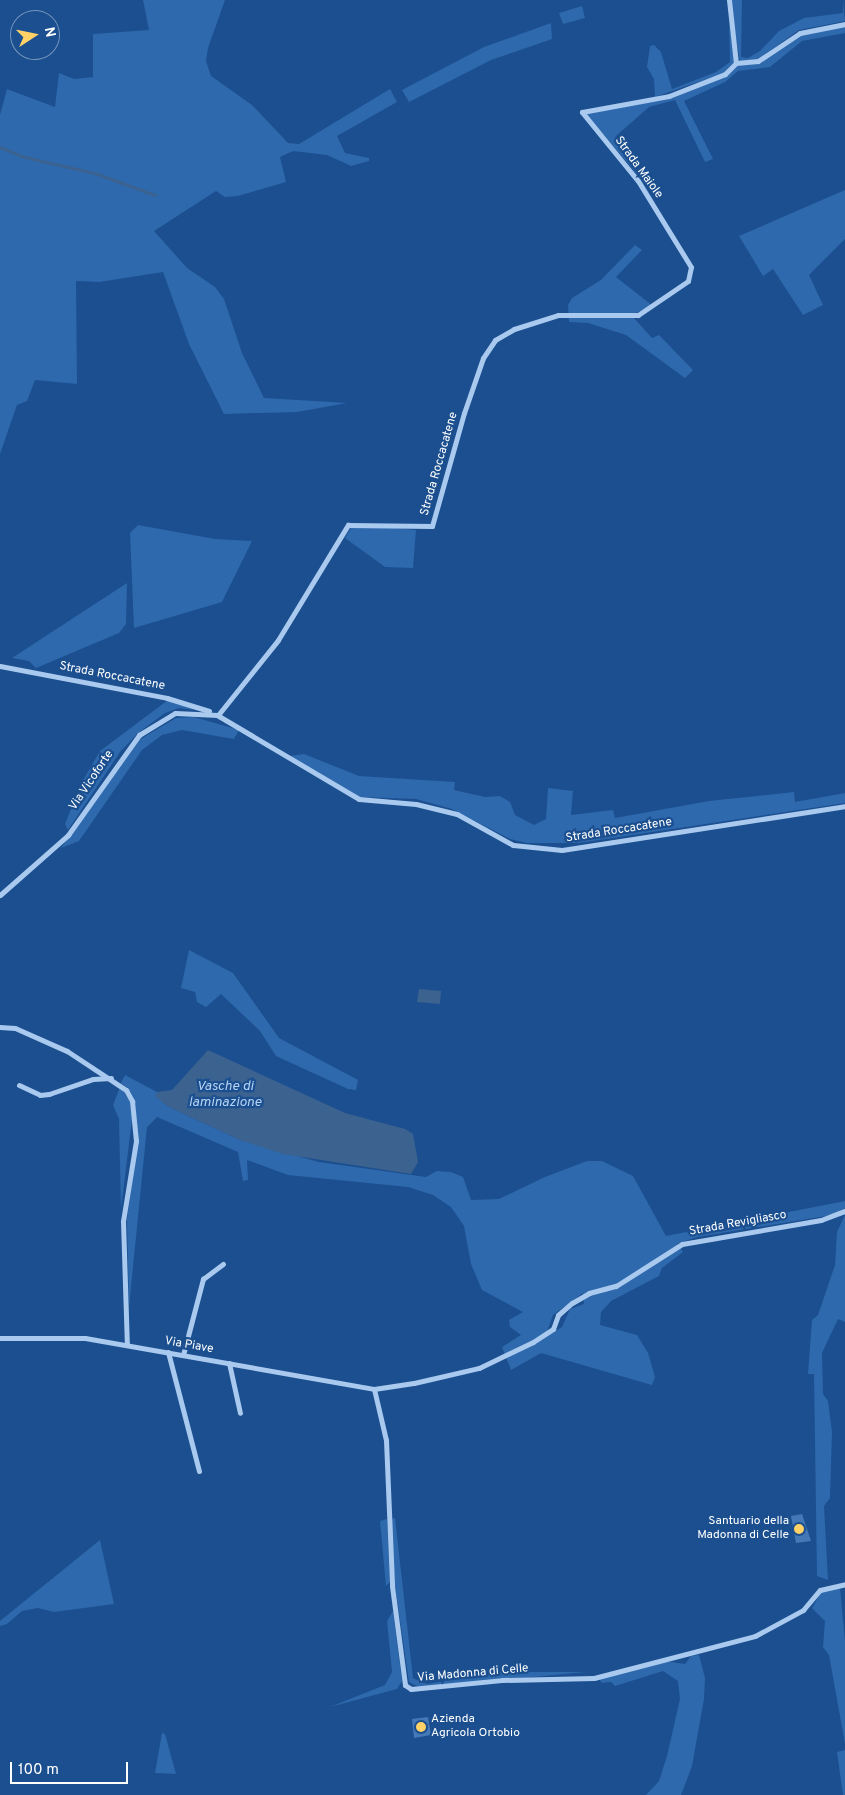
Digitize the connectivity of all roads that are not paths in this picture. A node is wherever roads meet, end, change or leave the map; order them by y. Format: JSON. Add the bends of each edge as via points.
{"nodes":[{"id":1,"x":728,"y":0,"type":"edge"},
{"id":2,"x":845,"y":24,"type":"edge"},
{"id":3,"x":736,"y":63,"type":"junction"},
{"id":4,"x":583,"y":314,"type":"joint"},
{"id":5,"x":0,"y":666,"type":"edge"},
{"id":6,"x":218,"y":715,"type":"junction"},
{"id":7,"x":845,"y":806,"type":"edge"},
{"id":8,"x":0,"y":895,"type":"edge"},
{"id":9,"x":0,"y":1027,"type":"edge"},
{"id":10,"x":111,"y":1078,"type":"junction"},
{"id":11,"x":19,"y":1085,"type":"dead end"},
{"id":12,"x":845,"y":1211,"type":"edge"},
{"id":13,"x":223,"y":1264,"type":"dead end"},
{"id":14,"x":0,"y":1338,"type":"edge"},
{"id":15,"x":127,"y":1346,"type":"junction"},
{"id":16,"x":168,"y":1352,"type":"junction"},
{"id":17,"x":183,"y":1355,"type":"junction"},
{"id":18,"x":229,"y":1363,"type":"junction"},
{"id":19,"x":374,"y":1389,"type":"junction"},
{"id":20,"x":240,"y":1414,"type":"dead end"},
{"id":21,"x":198,"y":1471,"type":"dead end"},
{"id":22,"x":844,"y":1585,"type":"edge"}],
"edges":[{"from":1,"to":3,"type":"street"},
{"from":2,"to":3,"type":"street","name":"Strada Maiole","via":[[800,32],[758,61]]},
{"from":3,"to":4,"type":"street","name":"Strada Maiole","via":[[725,74],[669,96],[582,112],[638,181],[692,274],[656,306],[638,316]]},
{"from":4,"to":6,"type":"street","name":"Strada Roccacatene","via":[[558,315],[532,323],[507,333],[492,344],[459,428],[432,526],[348,524],[278,640]]},
{"from":5,"to":6,"type":"street","name":"Strada Roccacatene","via":[[167,698]]},
{"from":6,"to":7,"type":"street","name":"Strada Roccacatene","via":[[359,799],[416,804],[457,814],[513,844],[562,850]]},
{"from":6,"to":8,"type":"street","name":"Via Vicoforte","via":[[175,712],[139,735],[68,835]]},
{"from":9,"to":10,"type":"street","via":[[15,1028],[67,1051]]},
{"from":10,"to":11,"type":"street","via":[[92,1079],[40,1095]]},
{"from":10,"to":15,"type":"street","via":[[126,1090],[135,1118],[136,1142],[122,1221]]},
{"from":12,"to":19,"type":"street","name":"Strada Revigliasco","via":[[821,1220],[682,1244],[616,1286],[589,1293],[572,1303],[558,1315],[553,1329],[526,1346],[470,1370]]},
{"from":13,"to":17,"type":"street","via":[[203,1279]]},
{"from":14,"to":15,"type":"street","name":"Via Piave","via":[[59,1336]]},
{"from":15,"to":16,"type":"street","name":"Via Piave"},
{"from":16,"to":17,"type":"street","name":"Via Piave"},
{"from":16,"to":21,"type":"street"},
{"from":17,"to":18,"type":"street","name":"Via Piave"},
{"from":18,"to":19,"type":"street","name":"Via Piave"},
{"from":18,"to":20,"type":"street"},
{"from":19,"to":22,"type":"street","name":"Via Madonna di Celle","via":[[386,1440],[392,1586],[405,1686],[411,1689],[502,1680],[594,1678],[755,1636],[803,1610],[820,1590]]}]}
